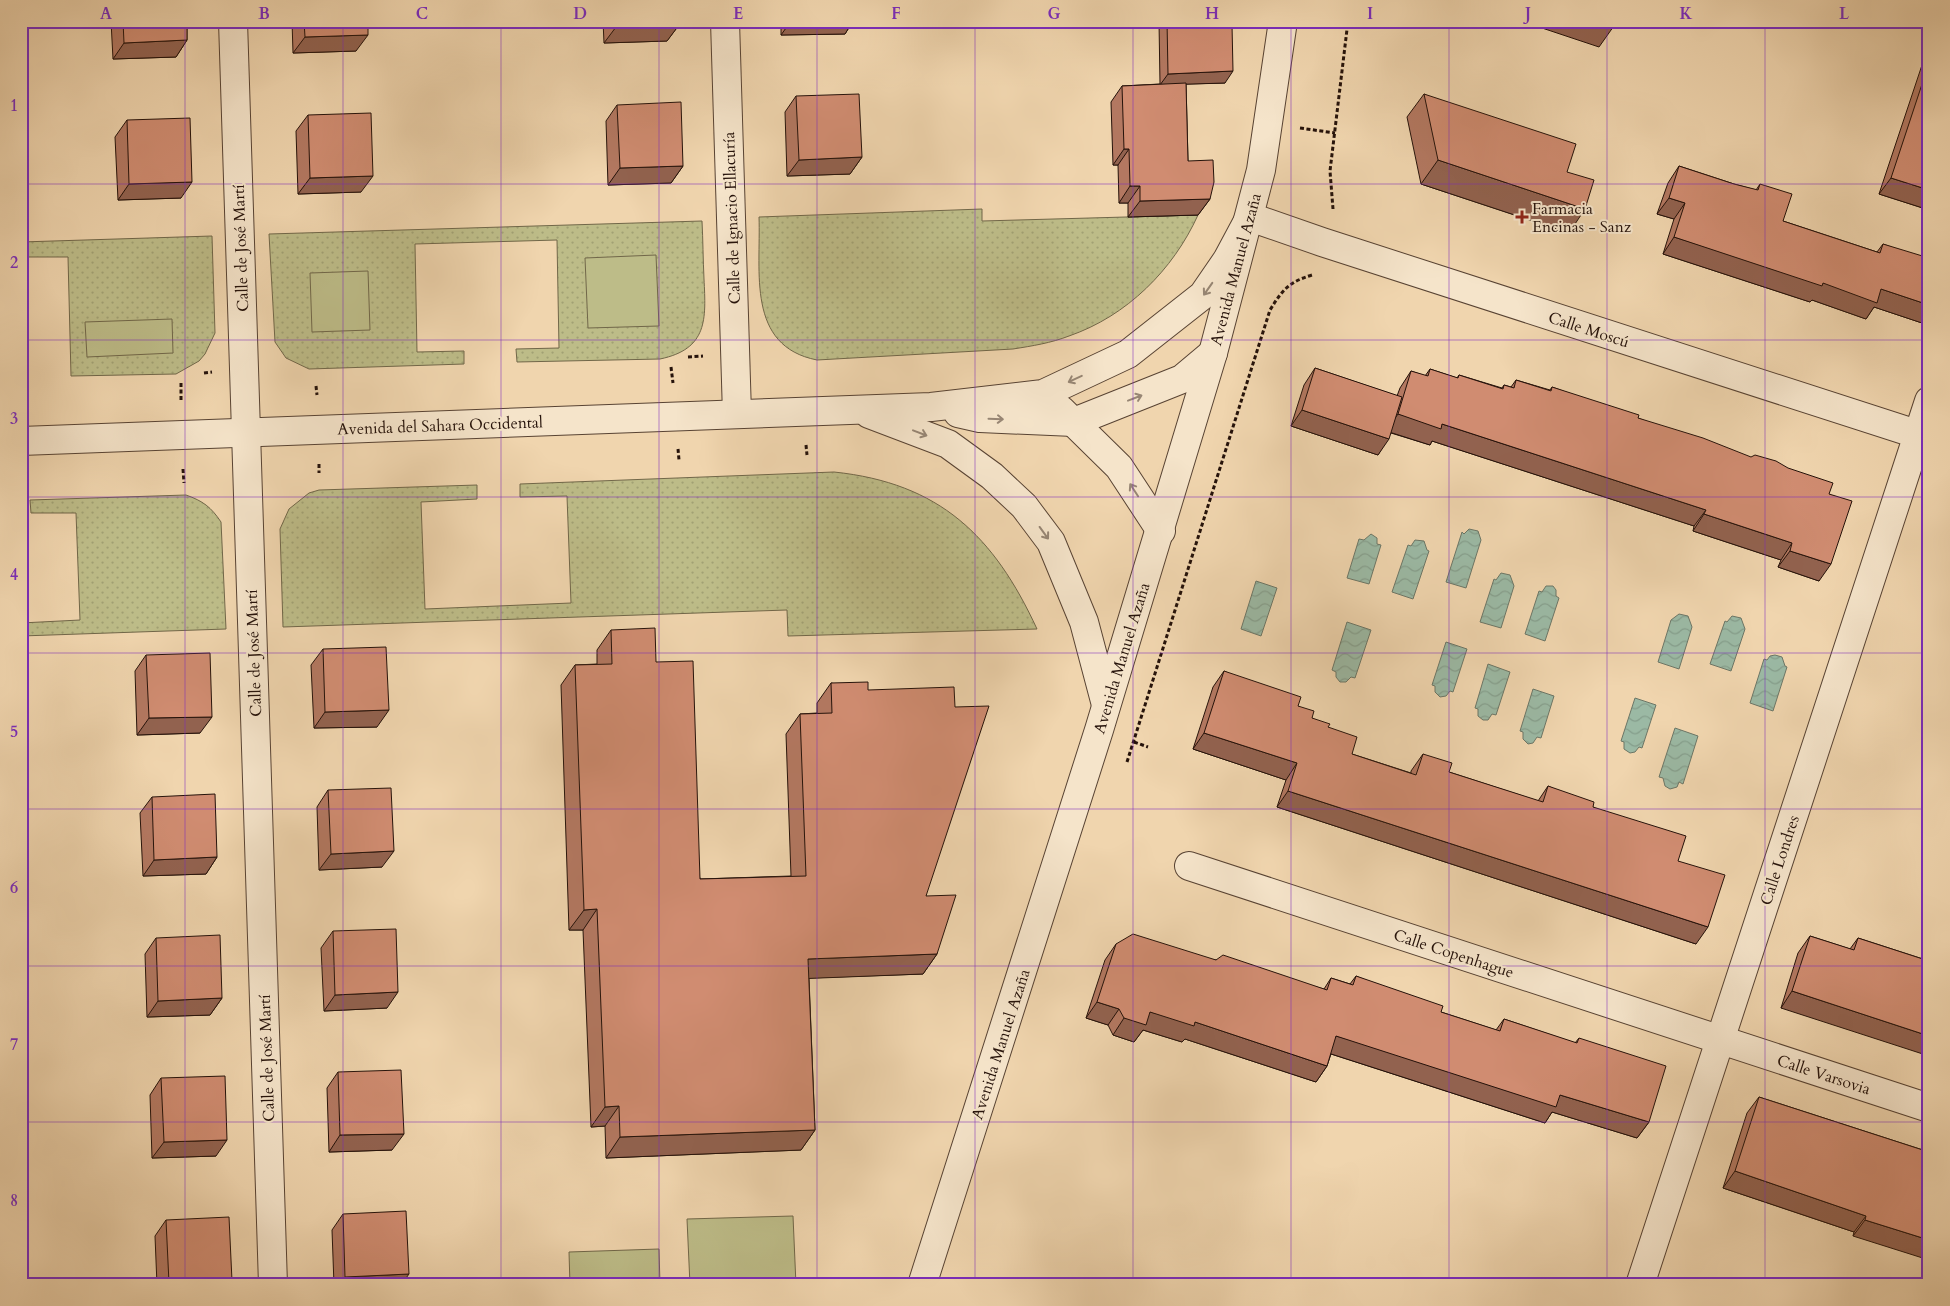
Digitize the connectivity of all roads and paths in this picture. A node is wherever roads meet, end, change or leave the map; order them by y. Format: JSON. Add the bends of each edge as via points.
{"nodes":[{"id":1,"x":233,"y":21,"type":"edge"},
{"id":2,"x":725,"y":21,"type":"edge"},
{"id":3,"x":1283,"y":21,"type":"edge"},
{"id":4,"x":1348,"y":21,"type":"edge"},
{"id":5,"x":1340,"y":86,"type":"dead end"},
{"id":6,"x":1250,"y":217,"type":"junction"},
{"id":7,"x":1213,"y":353,"type":"junction"},
{"id":8,"x":1043,"y":394,"type":"junction"},
{"id":9,"x":1929,"y":400,"type":"edge"},
{"id":10,"x":931,"y":407,"type":"junction"},
{"id":11,"x":858,"y":410,"type":"junction"},
{"id":12,"x":737,"y":414,"type":"junction"},
{"id":13,"x":1074,"y":422,"type":"junction"},
{"id":14,"x":246,"y":432,"type":"junction"},
{"id":15,"x":1923,"y":436,"type":"edge"},
{"id":16,"x":21,"y":441,"type":"edge"},
{"id":17,"x":1161,"y":530,"type":"junction"},
{"id":18,"x":1106,"y":705,"type":"junction"},
{"id":19,"x":1189,"y":866,"type":"dead end"},
{"id":20,"x":1720,"y":1040,"type":"junction"},
{"id":21,"x":1929,"y":1108,"type":"edge"},
{"id":22,"x":273,"y":1285,"type":"edge"},
{"id":23,"x":922,"y":1285,"type":"edge"},
{"id":24,"x":1640,"y":1285,"type":"edge"}],
"edges":[{"from":1,"to":14,"type":"street","name":"Calle de José Martí"},
{"from":2,"to":12,"type":"street","name":"Calle de Ignacio Ellacuría"},
{"from":3,"to":6,"type":"street","name":"Avenida Manuel Azaña","via":[[1261,170]]},
{"from":4,"to":5,"type":"path"},
{"from":6,"to":7,"type":"street","name":"Avenida Manuel Azaña"},
{"from":6,"to":8,"type":"street","name":"Avenida del Sahara Occidental","one_way":true,"via":[[1203,296],[1128,354]]},
{"from":6,"to":15,"type":"street","name":"Calle Moscú"},
{"from":13,"to":7,"type":"street","name":"Avenida del Sahara Occidental","one_way":true,"via":[[1182,379]]},
{"from":7,"to":17,"type":"street","name":"Avenida Manuel Azaña"},
{"from":8,"to":10,"type":"street","name":"Avenida del Sahara Occidental"},
{"from":8,"to":13,"type":"street"},
{"from":9,"to":15,"type":"street","name":"Calle Londres"},
{"from":10,"to":11,"type":"street","name":"Avenida del Sahara Occidental"},
{"from":10,"to":13,"type":"street","name":"Avenida del Sahara Occidental","one_way":true,"via":[[980,418]]},
{"from":11,"to":12,"type":"street","name":"Avenida del Sahara Occidental"},
{"from":11,"to":18,"type":"street","name":"Avenida del Sahara Occidental","one_way":true,"via":[[948,444],[992,476],[1024,506],[1051,542],[1084,622]]},
{"from":12,"to":14,"type":"street","name":"Avenida del Sahara Occidental"},
{"from":17,"to":13,"type":"street","one_way":true,"via":[[1119,466]]},
{"from":14,"to":16,"type":"street","name":"Avenida del Sahara Occidental"},
{"from":14,"to":22,"type":"street","name":"Calle de José Martí"},
{"from":15,"to":20,"type":"street","name":"Calle Londres"},
{"from":17,"to":18,"type":"street","name":"Avenida Manuel Azaña"},
{"from":18,"to":23,"type":"street","name":"Avenida Manuel Azaña"},
{"from":19,"to":20,"type":"street","name":"Calle Copenhague"},
{"from":20,"to":21,"type":"street","name":"Calle Varsovia"},
{"from":20,"to":24,"type":"street","name":"Calle Londres"}]}
